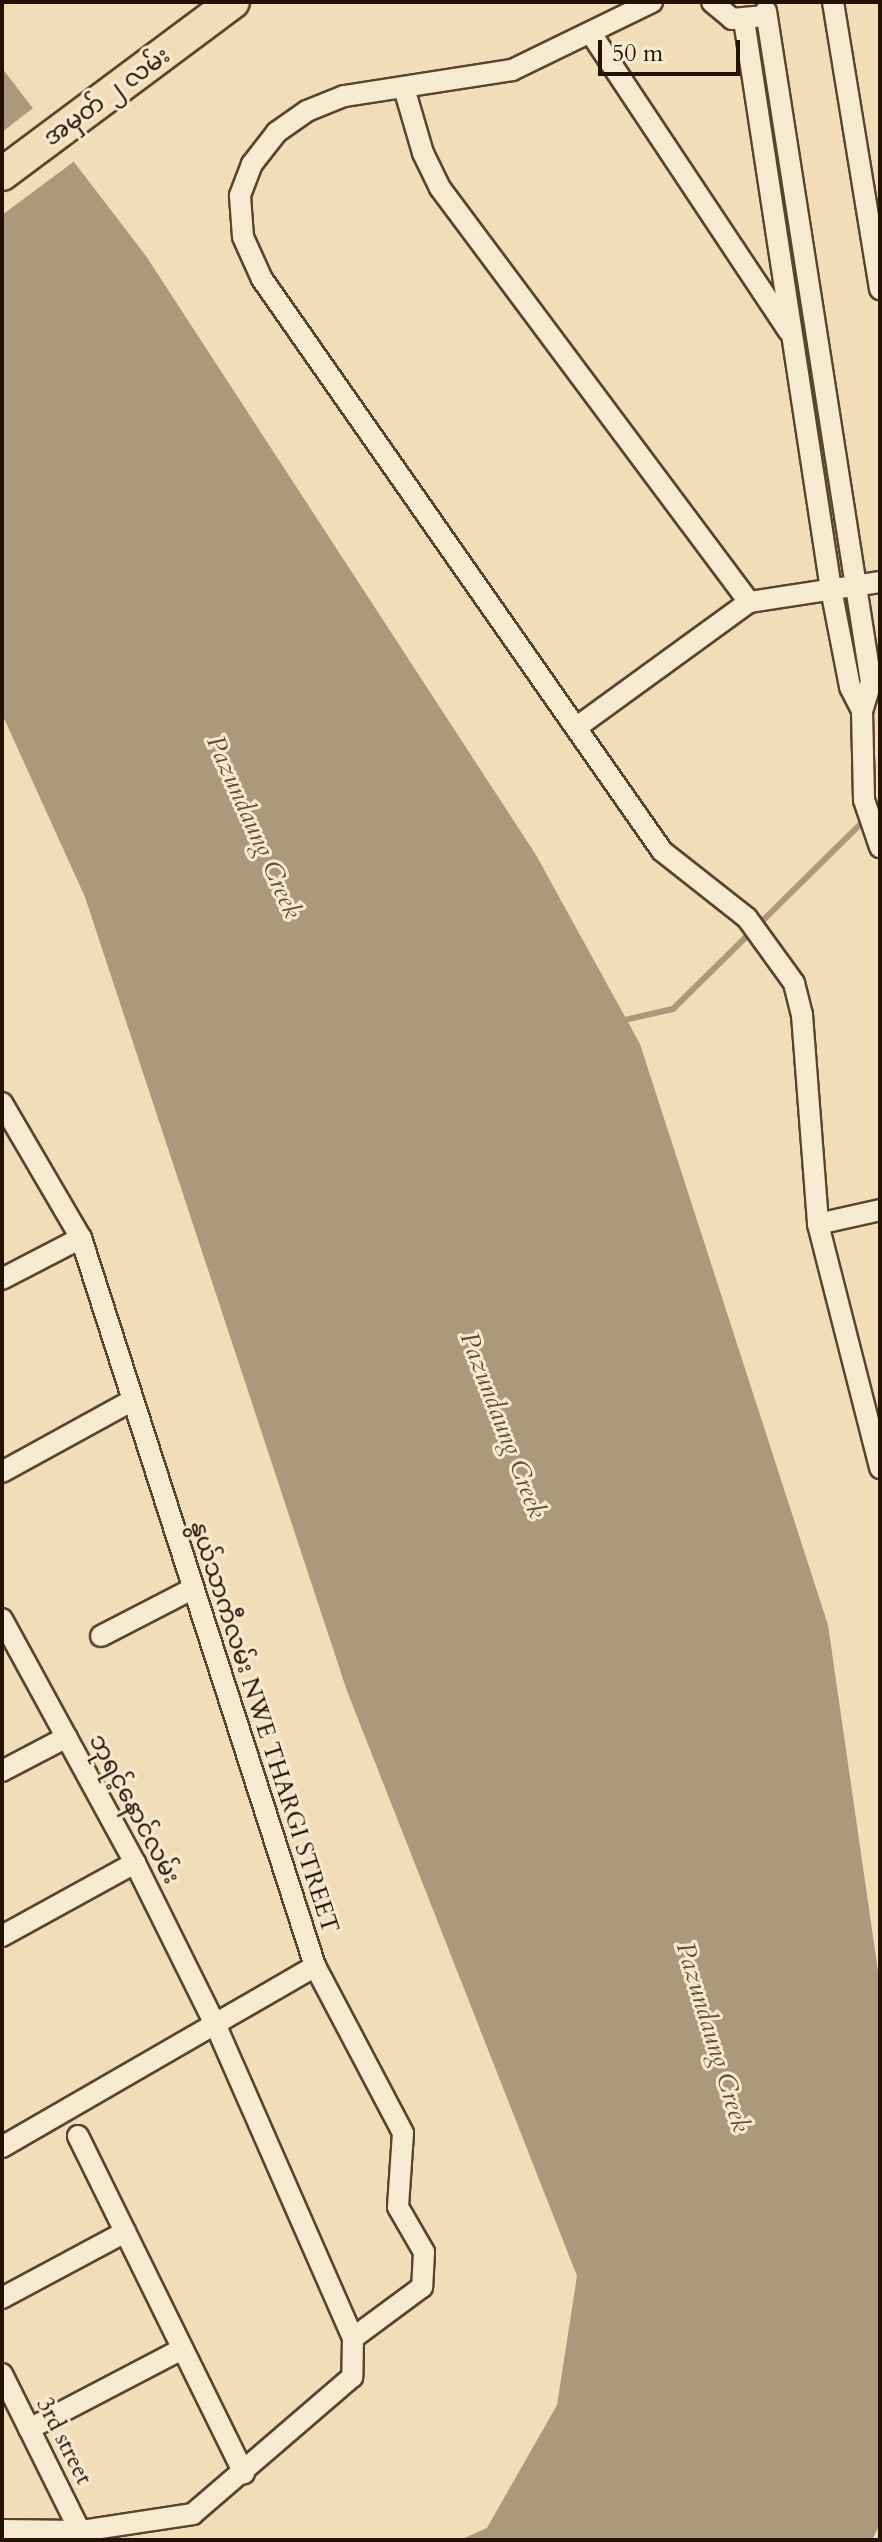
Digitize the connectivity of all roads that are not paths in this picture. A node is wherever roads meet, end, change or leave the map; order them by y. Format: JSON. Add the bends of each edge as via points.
{"nodes":[{"id":1,"x":652,"y":2,"type":"edge"},
{"id":2,"x":712,"y":2,"type":"edge"},
{"id":3,"x":833,"y":2,"type":"edge"},
{"id":4,"x":770,"y":7,"type":"edge"},
{"id":5,"x":222,"y":11,"type":"edge"},
{"id":6,"x":744,"y":20,"type":"junction"},
{"id":7,"x":592,"y":35,"type":"junction"},
{"id":8,"x":404,"y":88,"type":"junction"},
{"id":9,"x":2,"y":174,"type":"edge"},
{"id":10,"x":877,"y":256,"type":"edge"},
{"id":11,"x":880,"y":289,"type":"edge"},
{"id":12,"x":793,"y":336,"type":"junction"},
{"id":13,"x":880,"y":582,"type":"edge"},
{"id":14,"x":855,"y":586,"type":"junction"},
{"id":15,"x":831,"y":589,"type":"junction"},
{"id":16,"x":749,"y":602,"type":"junction"},
{"id":17,"x":862,"y":711,"type":"junction"},
{"id":18,"x":577,"y":727,"type":"junction"},
{"id":19,"x":877,"y":839,"type":"edge"},
{"id":20,"x":2,"y":1103,"type":"edge"},
{"id":21,"x":880,"y":1210,"type":"edge"},
{"id":22,"x":818,"y":1224,"type":"junction"},
{"id":23,"x":81,"y":1238,"type":"junction"},
{"id":24,"x":2,"y":1279,"type":"edge"},
{"id":25,"x":131,"y":1401,"type":"junction"},
{"id":26,"x":880,"y":1468,"type":"edge"},
{"id":27,"x":2,"y":1472,"type":"edge"},
{"id":28,"x":192,"y":1589,"type":"junction"},
{"id":29,"x":2,"y":1619,"type":"edge"},
{"id":30,"x":101,"y":1636,"type":"dead end"},
{"id":31,"x":67,"y":1737,"type":"junction"},
{"id":32,"x":2,"y":1771,"type":"edge"},
{"id":33,"x":135,"y":1863,"type":"junction"},
{"id":34,"x":2,"y":1936,"type":"edge"},
{"id":35,"x":315,"y":1966,"type":"junction"},
{"id":36,"x":216,"y":2026,"type":"junction"},
{"id":37,"x":78,"y":2136,"type":"dead end"},
{"id":38,"x":2,"y":2147,"type":"edge"},
{"id":39,"x":125,"y":2232,"type":"junction"},
{"id":40,"x":2,"y":2298,"type":"edge"},
{"id":41,"x":353,"y":2338,"type":"junction"},
{"id":42,"x":182,"y":2349,"type":"junction"},
{"id":43,"x":2,"y":2374,"type":"edge"},
{"id":44,"x":29,"y":2429,"type":"junction"},
{"id":45,"x":244,"y":2473,"type":"junction"},
{"id":46,"x":2,"y":2530,"type":"edge"},
{"id":47,"x":80,"y":2531,"type":"junction"}],
"edges":[{"from":1,"to":7,"type":"street"},
{"from":2,"to":6,"type":"street","via":[[721,13]]},
{"from":3,"to":10,"type":"street"},
{"from":4,"to":6,"type":"street"},
{"from":4,"to":14,"type":"street"},
{"from":5,"to":9,"type":"main road","name":"အမှတ် ၂ လမ်း"},
{"from":6,"to":12,"type":"street"},
{"from":7,"to":8,"type":"street","via":[[512,70]]},
{"from":7,"to":12,"type":"street"},
{"from":8,"to":16,"type":"street","via":[[423,153],[440,188]]},
{"from":8,"to":18,"type":"street","via":[[344,96],[307,111],[277,132],[252,164],[240,196],[243,237],[262,279]]},
{"from":10,"to":11,"type":"street"},
{"from":12,"to":15,"type":"street"},
{"from":13,"to":14,"type":"street"},
{"from":14,"to":15,"type":"street"},
{"from":14,"to":17,"type":"street","via":[[871,682]]},
{"from":15,"to":16,"type":"street"},
{"from":15,"to":17,"type":"street","via":[[850,687]]},
{"from":16,"to":18,"type":"street"},
{"from":17,"to":19,"type":"street","via":[[864,800]]},
{"from":18,"to":22,"type":"street","via":[[662,851],[747,918],[794,983],[802,1015]]},
{"from":20,"to":23,"type":"street","name":"နွယ်သာကီလမ်း NWE THARGI STREET"},
{"from":21,"to":22,"type":"street"},
{"from":22,"to":26,"type":"street"},
{"from":23,"to":24,"type":"street"},
{"from":23,"to":25,"type":"street","name":"နွယ်သာကီလမ်း NWE THARGI STREET"},
{"from":25,"to":27,"type":"street"},
{"from":25,"to":28,"type":"street","name":"နွယ်သာကီလမ်း NWE THARGI STREET"},
{"from":28,"to":30,"type":"street"},
{"from":28,"to":35,"type":"street","name":"နွယ်သာကီလမ်း NWE THARGI STREET"},
{"from":29,"to":31,"type":"street","name":"ဘုရင့်နောင်လမ်း"},
{"from":31,"to":32,"type":"street"},
{"from":31,"to":33,"type":"street","name":"ဘုရင့်နောင်လမ်း"},
{"from":33,"to":34,"type":"street"},
{"from":33,"to":36,"type":"street","name":"ဘုရင့်နောင်လမ်း"},
{"from":35,"to":36,"type":"street"},
{"from":35,"to":41,"type":"street","name":"နွယ်သာကီလမ်း NWE THARGI STREET","via":[[403,2133],[398,2207],[424,2252],[418,2293]]},
{"from":36,"to":38,"type":"street"},
{"from":36,"to":41,"type":"street","name":"ဘုရင့်နောင်လမ်း"},
{"from":37,"to":39,"type":"street"},
{"from":39,"to":40,"type":"street"},
{"from":39,"to":42,"type":"street"},
{"from":41,"to":45,"type":"street","via":[[352,2377]]},
{"from":42,"to":44,"type":"street"},
{"from":42,"to":45,"type":"street"},
{"from":43,"to":44,"type":"street","name":"3rd street"},
{"from":44,"to":47,"type":"street","name":"3rd street"},
{"from":45,"to":47,"type":"street","via":[[193,2514]]},
{"from":46,"to":47,"type":"street"}]}
